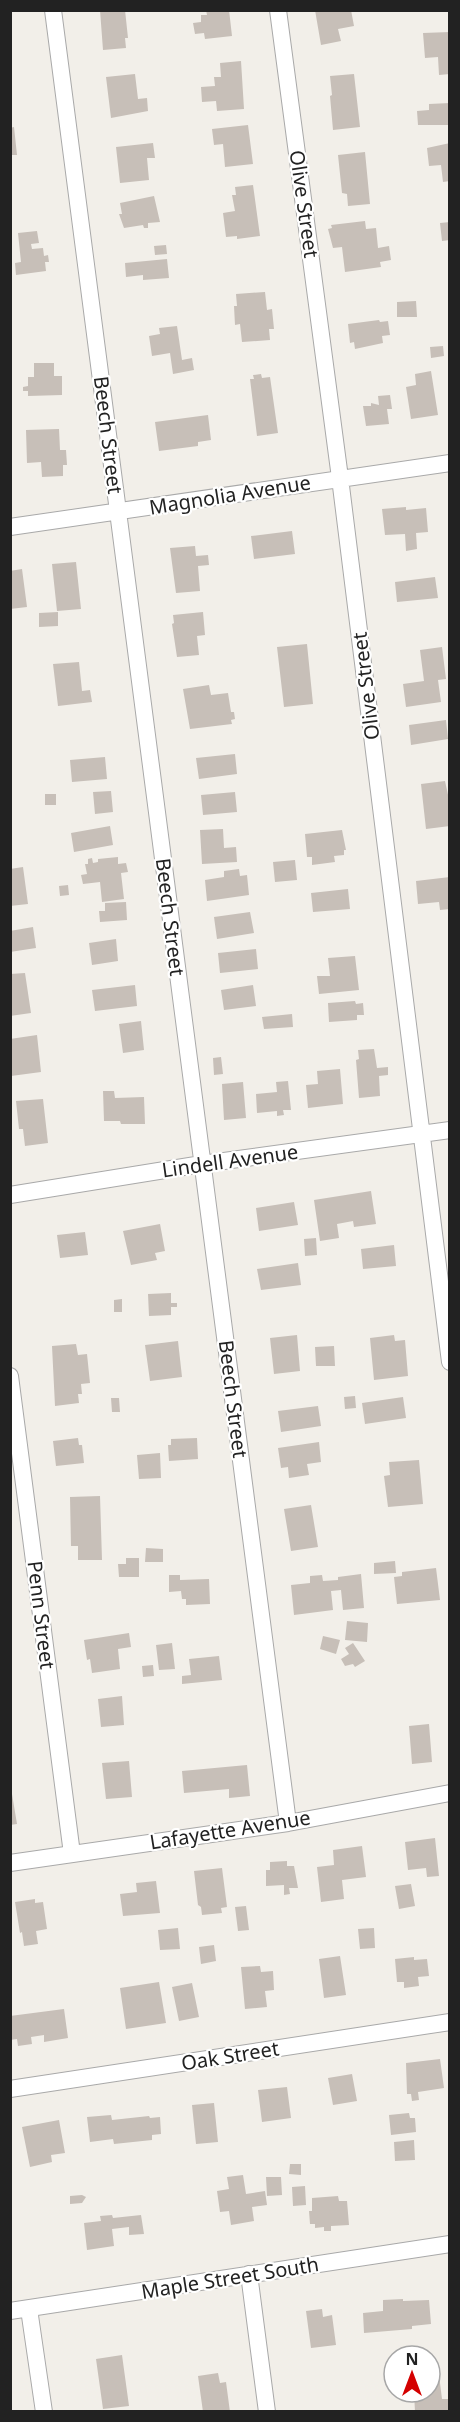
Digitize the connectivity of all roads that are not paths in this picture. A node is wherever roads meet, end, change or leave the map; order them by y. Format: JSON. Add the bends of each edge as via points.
{"nodes":[{"id":1,"x":53,"y":10,"type":"edge"},
{"id":2,"x":278,"y":10,"type":"edge"},
{"id":3,"x":450,"y":464,"type":"edge"},
{"id":4,"x":340,"y":478,"type":"junction"},
{"id":5,"x":118,"y":513,"type":"junction"},
{"id":6,"x":10,"y":527,"type":"edge"},
{"id":7,"x":450,"y":1130,"type":"edge"},
{"id":8,"x":420,"y":1135,"type":"junction"},
{"id":9,"x":202,"y":1164,"type":"junction"},
{"id":10,"x":10,"y":1195,"type":"edge"},
{"id":11,"x":450,"y":1362,"type":"edge"},
{"id":12,"x":10,"y":1376,"type":"edge"},
{"id":13,"x":450,"y":1793,"type":"edge"},
{"id":14,"x":288,"y":1823,"type":"junction"},
{"id":15,"x":72,"y":1854,"type":"junction"},
{"id":16,"x":10,"y":1863,"type":"edge"},
{"id":17,"x":450,"y":2022,"type":"edge"},
{"id":18,"x":10,"y":2089,"type":"edge"},
{"id":19,"x":450,"y":2244,"type":"edge"},
{"id":20,"x":249,"y":2274,"type":"junction"},
{"id":21,"x":29,"y":2309,"type":"junction"},
{"id":22,"x":10,"y":2312,"type":"edge"},
{"id":23,"x":44,"y":2412,"type":"edge"},
{"id":24,"x":267,"y":2412,"type":"edge"}],
"edges":[{"from":1,"to":5,"type":"street","name":"Beech Street"},
{"from":2,"to":4,"type":"street","name":"Olive Street"},
{"from":3,"to":4,"type":"street","name":"Magnolia Avenue"},
{"from":4,"to":5,"type":"street","name":"Magnolia Avenue"},
{"from":4,"to":8,"type":"street","name":"Olive Street"},
{"from":5,"to":6,"type":"street","name":"Magnolia Avenue"},
{"from":5,"to":9,"type":"street","name":"Beech Street"},
{"from":7,"to":8,"type":"street","name":"Lindell Avenue"},
{"from":8,"to":9,"type":"street","name":"Lindell Avenue"},
{"from":8,"to":11,"type":"street","name":"Olive Street"},
{"from":9,"to":10,"type":"street","name":"Lindell Avenue"},
{"from":9,"to":14,"type":"street","name":"Beech Street"},
{"from":12,"to":15,"type":"street","name":"Penn Street"},
{"from":13,"to":14,"type":"street","name":"Lafayette Avenue"},
{"from":14,"to":15,"type":"street","name":"Lafayette Avenue"},
{"from":15,"to":16,"type":"street","name":"Lafayette Avenue"},
{"from":17,"to":18,"type":"street","name":"Oak Street"},
{"from":19,"to":20,"type":"street","name":"Maple Street South"},
{"from":20,"to":21,"type":"street","name":"Maple Street South"},
{"from":20,"to":24,"type":"street"},
{"from":21,"to":22,"type":"street","name":"Maple Street South"},
{"from":21,"to":23,"type":"street"}]}
